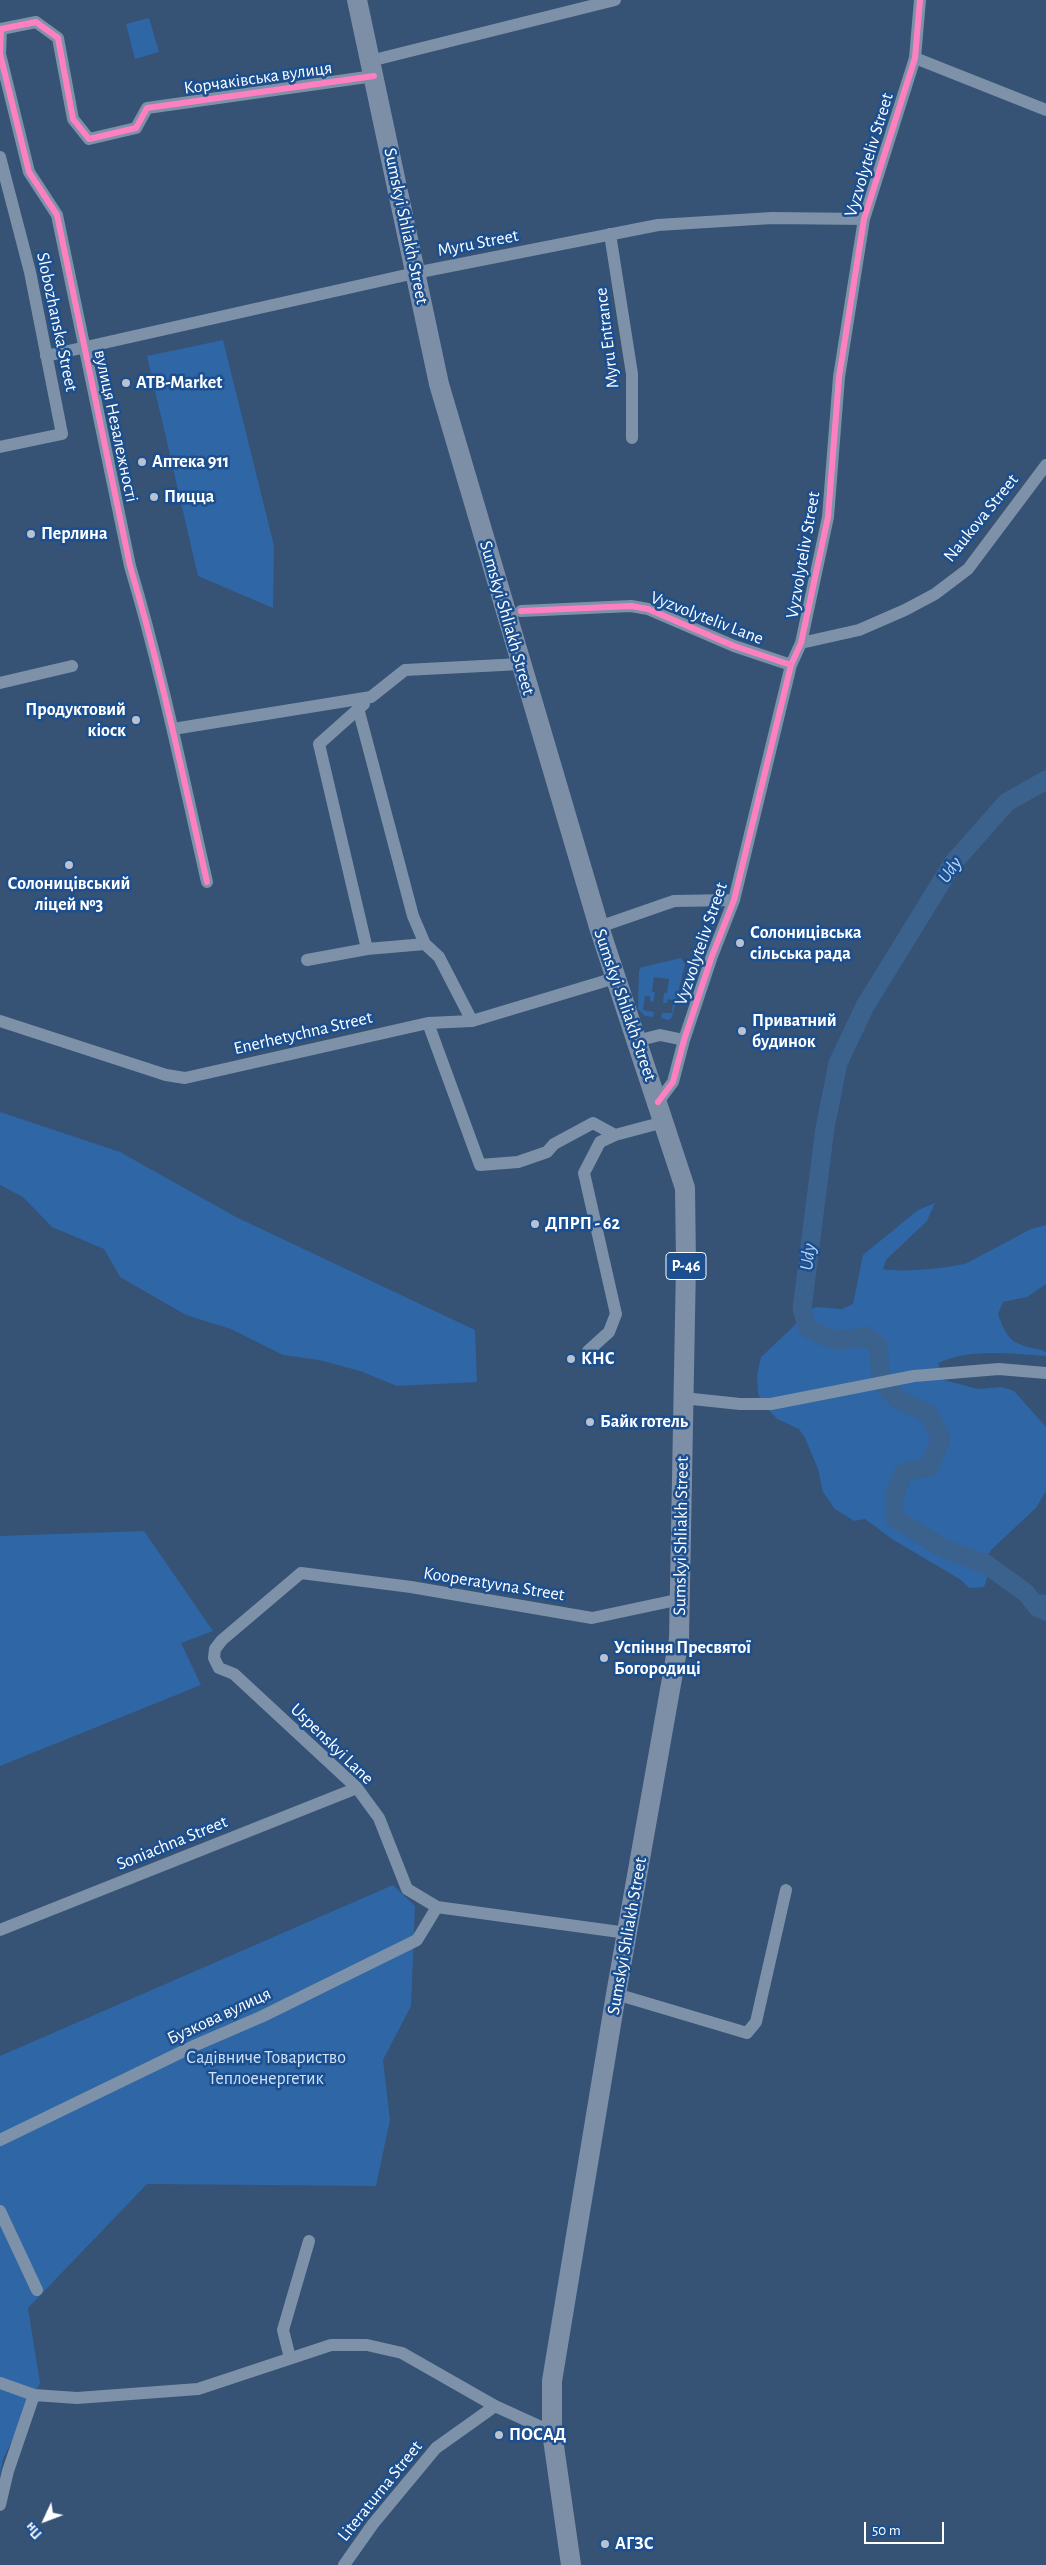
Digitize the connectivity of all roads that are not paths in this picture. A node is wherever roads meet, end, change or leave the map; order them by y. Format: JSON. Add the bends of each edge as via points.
{"nodes":[{"id":1,"x":357,"y":0,"type":"edge"},
{"id":2,"x":616,"y":0,"type":"edge"},
{"id":3,"x":920,"y":0,"type":"edge"},
{"id":4,"x":915,"y":58,"type":"junction"},
{"id":5,"x":372,"y":69,"type":"junction"},
{"id":6,"x":147,"y":108,"type":"joint"},
{"id":7,"x":1046,"y":110,"type":"edge"},
{"id":8,"x":0,"y":157,"type":"edge"},
{"id":9,"x":864,"y":219,"type":"junction"},
{"id":10,"x":610,"y":234,"type":"junction"},
{"id":11,"x":415,"y":273,"type":"junction"},
{"id":12,"x":85,"y":347,"type":"junction"},
{"id":13,"x":46,"y":356,"type":"junction"},
{"id":14,"x":632,"y":438,"type":"dead end"},
{"id":15,"x":0,"y":447,"type":"edge"},
{"id":16,"x":1046,"y":466,"type":"edge"},
{"id":17,"x":521,"y":611,"type":"dead end"},
{"id":18,"x":801,"y":643,"type":"junction"},
{"id":19,"x":521,"y":664,"type":"junction"},
{"id":20,"x":791,"y":665,"type":"junction"},
{"id":21,"x":72,"y":666,"type":"dead end"},
{"id":22,"x":0,"y":683,"type":"edge"},
{"id":23,"x":371,"y":697,"type":"junction"},
{"id":24,"x":358,"y":708,"type":"junction"},
{"id":25,"x":173,"y":729,"type":"junction"},
{"id":26,"x":207,"y":882,"type":"dead end"},
{"id":27,"x":734,"y":900,"type":"junction"},
{"id":28,"x":599,"y":927,"type":"junction"},
{"id":29,"x":425,"y":944,"type":"junction"},
{"id":30,"x":366,"y":949,"type":"junction"},
{"id":31,"x":307,"y":960,"type":"dead end"},
{"id":32,"x":615,"y":978,"type":"junction"},
{"id":33,"x":472,"y":1021,"type":"junction"},
{"id":34,"x":0,"y":1022,"type":"edge"},
{"id":35,"x":428,"y":1023,"type":"junction"},
{"id":36,"x":684,"y":1040,"type":"junction"},
{"id":37,"x":636,"y":1041,"type":"junction"},
{"id":38,"x":658,"y":1102,"type":"junction"},
{"id":39,"x":664,"y":1122,"type":"junction"},
{"id":40,"x":615,"y":1135,"type":"junction"},
{"id":41,"x":588,"y":1351,"type":"dead end"},
{"id":42,"x":1046,"y":1372,"type":"edge"},
{"id":43,"x":683,"y":1398,"type":"junction"},
{"id":44,"x":681,"y":1599,"type":"junction"},
{"id":45,"x":222,"y":1640,"type":"joint"},
{"id":46,"x":356,"y":1788,"type":"junction"},
{"id":47,"x":786,"y":1890,"type":"dead end"},
{"id":48,"x":436,"y":1907,"type":"junction"},
{"id":49,"x":0,"y":1930,"type":"edge"},
{"id":50,"x":627,"y":1933,"type":"junction"},
{"id":51,"x":616,"y":1994,"type":"junction"},
{"id":52,"x":0,"y":2140,"type":"edge"},
{"id":53,"x":0,"y":2211,"type":"edge"},
{"id":54,"x":309,"y":2241,"type":"dead end"},
{"id":55,"x":37,"y":2290,"type":"dead end"},
{"id":56,"x":290,"y":2358,"type":"junction"},
{"id":57,"x":0,"y":2383,"type":"edge"},
{"id":58,"x":34,"y":2395,"type":"junction"},
{"id":59,"x":495,"y":2406,"type":"junction"},
{"id":60,"x":552,"y":2432,"type":"junction"},
{"id":61,"x":0,"y":2505,"type":"edge"},
{"id":62,"x":344,"y":2565,"type":"edge"},
{"id":63,"x":571,"y":2565,"type":"edge"}],
"edges":[{"from":1,"to":5,"type":"main road","name":"Sumskyi Shliakh Street","number":"Р-46"},
{"from":2,"to":5,"type":"street","name":"Корчаківська вулиця"},
{"from":3,"to":4,"type":"street","name":"Vyzvolyteliv Street"},
{"from":4,"to":7,"type":"street"},
{"from":4,"to":9,"type":"street","name":"Vyzvolyteliv Street"},
{"from":5,"to":6,"type":"street","name":"Корчаківська вулиця"},
{"from":5,"to":11,"type":"main road","name":"Sumskyi Shliakh Street","number":"Р-46"},
{"from":6,"to":12,"type":"street","name":"вулиця Незалежності","via":[[136,128],[89,139],[72,119],[58,38],[36,22],[1,29],[0,54],[29,172],[57,215]]},
{"from":8,"to":13,"type":"street","name":"Slobozhanska Street","via":[[30,272]]},
{"from":9,"to":10,"type":"street","name":"Myru Street","via":[[772,218],[702,222],[658,225]]},
{"from":9,"to":18,"type":"street","name":"Vyzvolyteliv Street","via":[[839,377],[828,517]]},
{"from":10,"to":11,"type":"street","name":"Myru Street"},
{"from":10,"to":14,"type":"street","name":"Myru Entrance","via":[[632,374]]},
{"from":11,"to":12,"type":"street","name":"Myru Street"},
{"from":11,"to":19,"type":"main road","name":"Sumskyi Shliakh Street","number":"Р-46","via":[[439,384]]},
{"from":12,"to":13,"type":"street","name":"Myru Street"},
{"from":12,"to":25,"type":"street","name":"вулиця Незалежності","via":[[130,566],[141,597]]},
{"from":13,"to":15,"type":"street","name":"Slobozhanska Street","via":[[62,434]]},
{"from":16,"to":18,"type":"street","name":"Naukova Street","via":[[968,569],[935,594],[859,630]]},
{"from":17,"to":20,"type":"street","name":"Vyzvolyteliv Lane","via":[[631,606],[648,609],[734,646]]},
{"from":18,"to":20,"type":"street","name":"Vyzvolyteliv Street"},
{"from":19,"to":23,"type":"street","via":[[405,670]]},
{"from":19,"to":28,"type":"main road","name":"Sumskyi Shliakh Street","number":"Р-46"},
{"from":20,"to":27,"type":"street","name":"Vyzvolyteliv Street"},
{"from":21,"to":22,"type":"street"},
{"from":23,"to":24,"type":"street"},
{"from":23,"to":25,"type":"street"},
{"from":24,"to":29,"type":"street","via":[[413,916]]},
{"from":24,"to":30,"type":"street","via":[[319,744]]},
{"from":25,"to":26,"type":"street","name":"вулиця Незалежності"},
{"from":27,"to":28,"type":"street","via":[[674,901]]},
{"from":27,"to":36,"type":"street","name":"Vyzvolyteliv Street"},
{"from":28,"to":32,"type":"main road","name":"Sumskyi Shliakh Street","number":"Р-46"},
{"from":29,"to":30,"type":"street"},
{"from":29,"to":33,"type":"street","via":[[439,957]]},
{"from":30,"to":31,"type":"street"},
{"from":32,"to":33,"type":"street","name":"Enerhetychna Street"},
{"from":32,"to":37,"type":"main road","name":"Sumskyi Shliakh Street","number":"Р-46"},
{"from":33,"to":35,"type":"street","name":"Enerhetychna Street"},
{"from":34,"to":35,"type":"street","name":"Enerhetychna Street","via":[[166,1075],[185,1078]]},
{"from":35,"to":40,"type":"street","via":[[480,1165],[518,1162],[547,1152],[554,1144],[593,1124]]},
{"from":36,"to":37,"type":"street","via":[[660,1035]]},
{"from":36,"to":38,"type":"street","name":"Vyzvolyteliv Street","via":[[673,1082]]},
{"from":37,"to":38,"type":"main road","name":"Sumskyi Shliakh Street","number":"Р-46"},
{"from":38,"to":39,"type":"main road","name":"Sumskyi Shliakh Street","number":"Р-46"},
{"from":39,"to":40,"type":"street"},
{"from":39,"to":43,"type":"main road","name":"Sumskyi Shliakh Street","number":"Р-46","via":[[685,1188]]},
{"from":40,"to":41,"type":"street","via":[[600,1142],[584,1173],[616,1314],[609,1332]]},
{"from":42,"to":43,"type":"street","via":[[999,1369],[914,1376],[759,1405]]},
{"from":43,"to":44,"type":"main road","name":"Sumskyi Shliakh Street","number":"Р-46"},
{"from":44,"to":45,"type":"street","name":"Kooperatyvna Street","via":[[592,1618],[301,1573]]},
{"from":44,"to":50,"type":"main road","name":"Sumskyi Shliakh Street","number":"Р-46","via":[[679,1639]]},
{"from":45,"to":46,"type":"street","name":"Uspenskyi Lane","via":[[215,1649],[214,1658],[220,1668],[234,1674]]},
{"from":46,"to":48,"type":"street","name":"Uspenskyi Lane","via":[[379,1818],[407,1889]]},
{"from":46,"to":49,"type":"street","name":"Soniachna Street"},
{"from":47,"to":51,"type":"street","via":[[756,2022],[746,2033]]},
{"from":48,"to":50,"type":"street"},
{"from":48,"to":52,"type":"street","name":"Бузкова вулиця","via":[[417,1940]]},
{"from":50,"to":51,"type":"main road","name":"Sumskyi Shliakh Street","number":"Р-46"},
{"from":51,"to":60,"type":"main road","name":"Sumskyi Shliakh Street","number":"Р-46","via":[[552,2381]]},
{"from":53,"to":55,"type":"street"},
{"from":54,"to":56,"type":"street","via":[[283,2330]]},
{"from":56,"to":58,"type":"street","via":[[198,2389],[77,2398]]},
{"from":56,"to":59,"type":"street","via":[[331,2345],[367,2345],[402,2353]]},
{"from":57,"to":58,"type":"street"},
{"from":58,"to":61,"type":"street"},
{"from":59,"to":60,"type":"street"},
{"from":59,"to":62,"type":"street","name":"Literaturna Street","via":[[436,2448],[373,2524]]},
{"from":60,"to":63,"type":"main road","name":"Sumskyi Shliakh Street","number":"Р-46"}]}
